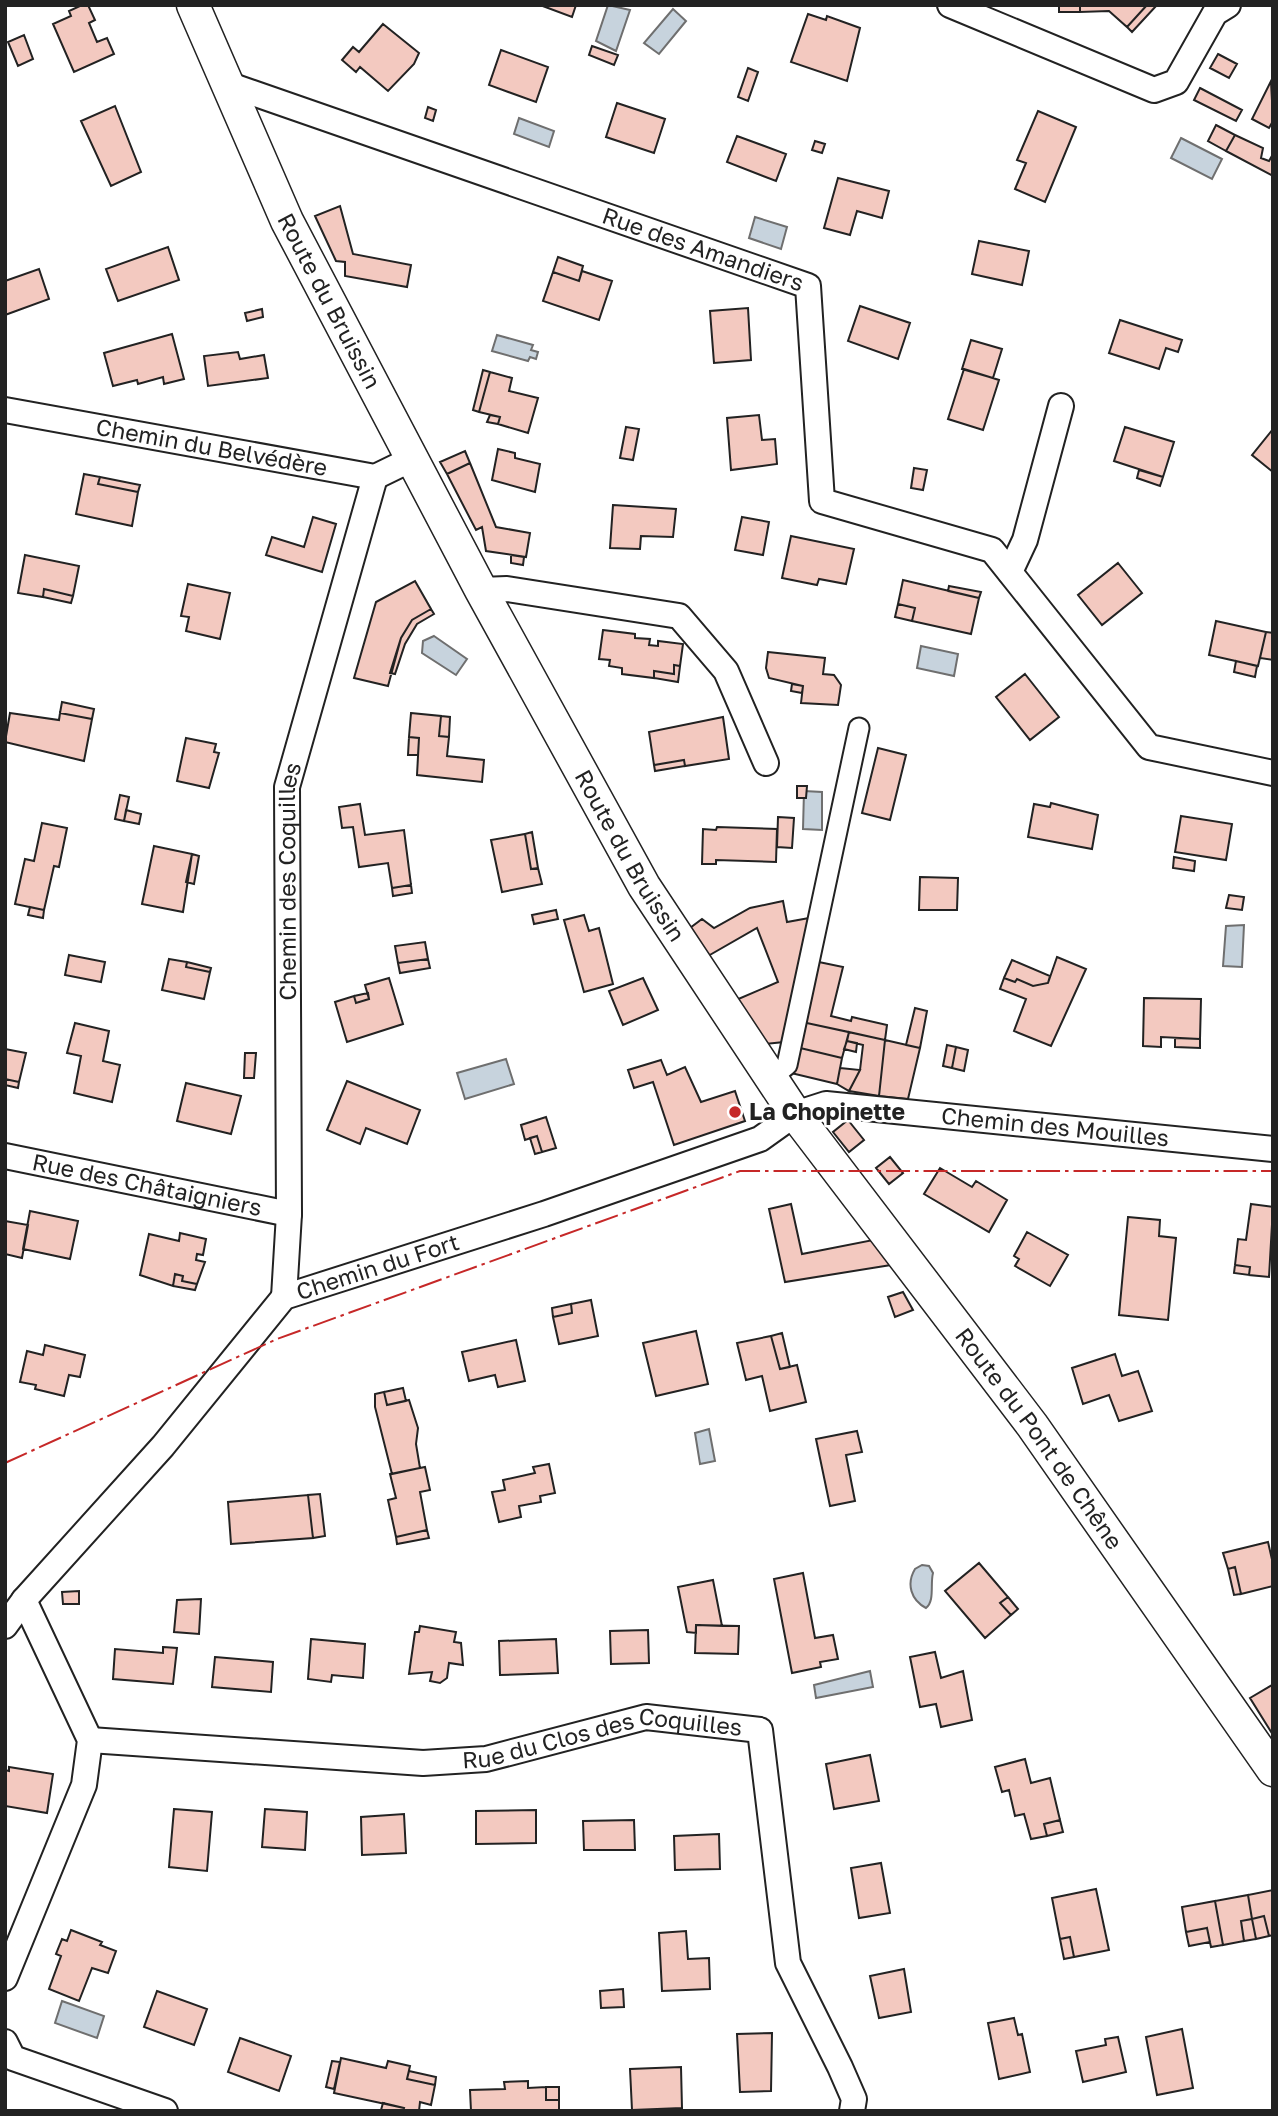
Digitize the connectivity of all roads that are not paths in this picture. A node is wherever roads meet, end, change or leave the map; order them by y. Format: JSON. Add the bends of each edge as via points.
{"nodes":[{"id":1,"x":193,"y":5,"type":"edge"},
{"id":2,"x":950,"y":5,"type":"edge"},
{"id":3,"x":1228,"y":5,"type":"edge"},
{"id":4,"x":228,"y":84,"type":"junction"},
{"id":5,"x":1061,"y":406,"type":"dead end"},
{"id":6,"x":5,"y":410,"type":"edge"},
{"id":7,"x":414,"y":458,"type":"junction"},
{"id":8,"x":375,"y":477,"type":"junction"},
{"id":9,"x":1010,"y":572,"type":"junction"},
{"id":10,"x":481,"y":590,"type":"junction"},
{"id":11,"x":859,"y":728,"type":"dead end"},
{"id":12,"x":766,"y":763,"type":"dead end"},
{"id":13,"x":1273,"y":773,"type":"edge"},
{"id":14,"x":771,"y":1078,"type":"junction"},
{"id":15,"x":795,"y":1114,"type":"junction"},
{"id":16,"x":1273,"y":1149,"type":"edge"},
{"id":17,"x":5,"y":1156,"type":"edge"},
{"id":18,"x":289,"y":1214,"type":"junction"},
{"id":19,"x":284,"y":1297,"type":"junction"},
{"id":20,"x":24,"y":1600,"type":"junction"},
{"id":21,"x":5,"y":1626,"type":"edge"},
{"id":22,"x":90,"y":1740,"type":"junction"},
{"id":23,"x":1273,"y":1770,"type":"edge"},
{"id":24,"x":5,"y":1978,"type":"edge"},
{"id":25,"x":5,"y":2042,"type":"edge"},
{"id":26,"x":165,"y":2111,"type":"edge"},
{"id":27,"x":852,"y":2111,"type":"edge"}],
"edges":[{"from":1,"to":4,"type":"street","name":"Route du Bruissin"},
{"from":2,"to":3,"type":"street","via":[[1154,90],[1176,82],[1215,13]]},
{"from":4,"to":7,"type":"street","name":"Route du Bruissin","via":[[287,221]]},
{"from":4,"to":9,"type":"street","name":"Rue des Amandiers","via":[[808,286],[822,501],[992,550]]},
{"from":5,"to":9,"type":"street","via":[[1025,541]]},
{"from":6,"to":8,"type":"street","name":"Chemin du Belvédère"},
{"from":7,"to":8,"type":"street"},
{"from":7,"to":10,"type":"street","name":"Route du Bruissin"},
{"from":8,"to":18,"type":"street","name":"Chemin des Coquilles","via":[[287,787]]},
{"from":9,"to":13,"type":"street","name":"Rue des Amandiers","via":[[1149,747]]},
{"from":10,"to":12,"type":"street","via":[[507,589],[679,615],[726,671]]},
{"from":10,"to":14,"type":"street","name":"Route du Bruissin","via":[[644,886]]},
{"from":11,"to":14,"type":"street","via":[[787,1065]]},
{"from":14,"to":15,"type":"street","name":"Route du Bruissin"},
{"from":15,"to":16,"type":"street","name":"Chemin des Mouilles","via":[[826,1104]]},
{"from":15,"to":19,"type":"street","name":"Chemin du Fort","via":[[760,1139]]},
{"from":15,"to":23,"type":"street","name":"Route du Pont de Chêne","via":[[1032,1425]]},
{"from":17,"to":18,"type":"street","name":"Rue des Châtaigniers"},
{"from":18,"to":19,"type":"street","name":"Chemin des Coquilles"},
{"from":19,"to":20,"type":"street","name":"Chemin du Fort","via":[[163,1446]]},
{"from":20,"to":21,"type":"street","name":"Chemin du Fort"},
{"from":20,"to":22,"type":"street"},
{"from":22,"to":24,"type":"street","via":[[84,1785]]},
{"from":22,"to":27,"type":"street","name":"Rue du Clos des Coquilles","via":[[423,1763],[486,1759],[646,1717],[760,1730],[788,1963],[854,2099]]},
{"from":25,"to":26,"type":"street","via":[[13,2058]]}]}
